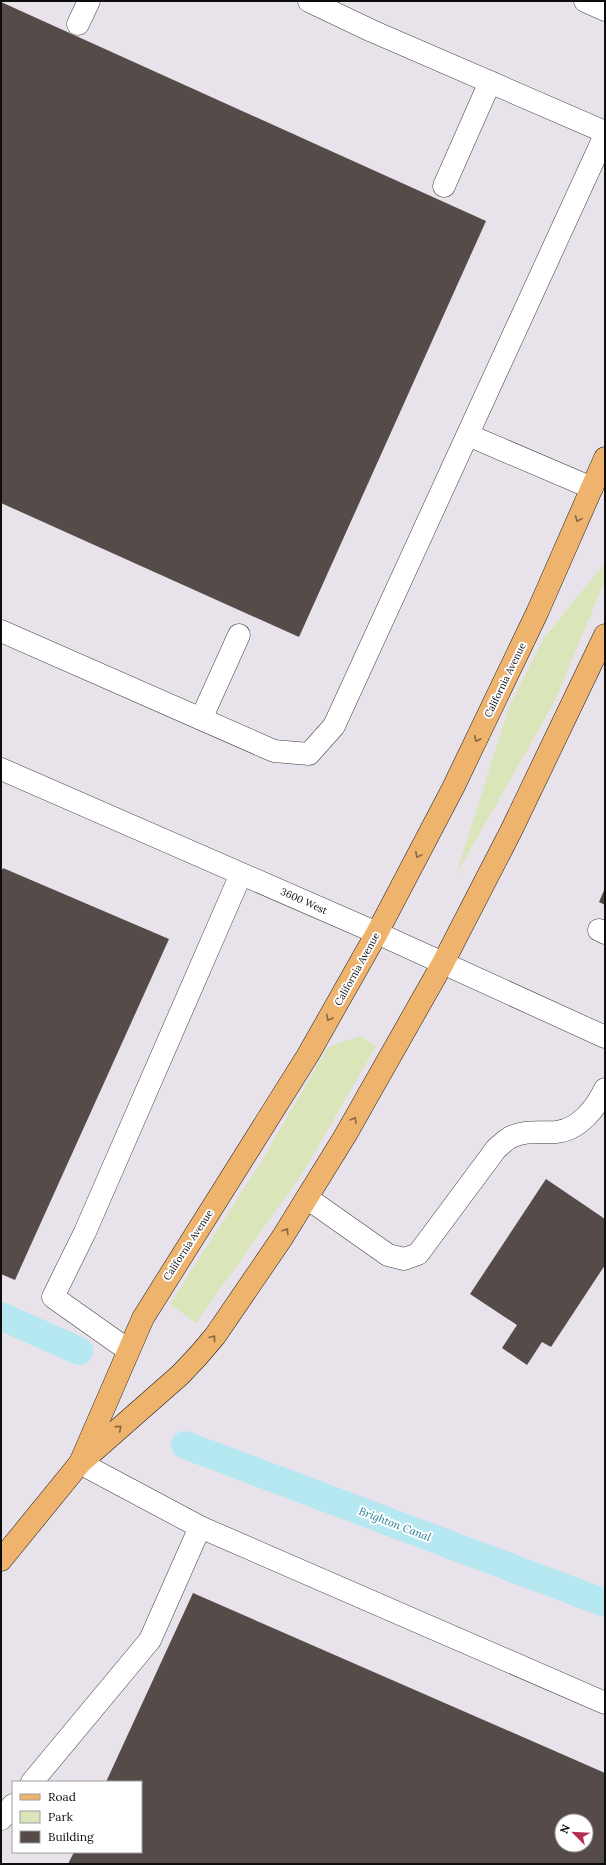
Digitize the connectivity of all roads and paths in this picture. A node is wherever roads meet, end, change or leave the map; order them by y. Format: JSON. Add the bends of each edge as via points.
{"nodes":[{"id":1,"x":88,"y":1,"type":"edge"},
{"id":2,"x":309,"y":1,"type":"edge"},
{"id":3,"x":585,"y":1,"type":"edge"},
{"id":4,"x":605,"y":10,"type":"edge"},
{"id":5,"x":78,"y":24,"type":"dead end"},
{"id":6,"x":490,"y":82,"type":"junction"},
{"id":7,"x":605,"y":133,"type":"edge"},
{"id":8,"x":444,"y":186,"type":"dead end"},
{"id":9,"x":468,"y":435,"type":"junction"},
{"id":10,"x":605,"y":458,"type":"edge"},
{"id":11,"x":598,"y":491,"type":"edge"},
{"id":12,"x":1,"y":631,"type":"edge"},
{"id":13,"x":239,"y":635,"type":"dead end"},
{"id":14,"x":605,"y":636,"type":"edge"},
{"id":15,"x":201,"y":719,"type":"junction"},
{"id":16,"x":1,"y":769,"type":"edge"},
{"id":17,"x":241,"y":874,"type":"junction"},
{"id":18,"x":377,"y":933,"type":"junction"},
{"id":19,"x":443,"y":963,"type":"junction"},
{"id":20,"x":605,"y":1037,"type":"edge"},
{"id":21,"x":605,"y":1089,"type":"edge"},
{"id":22,"x":307,"y":1198,"type":"junction"},
{"id":23,"x":128,"y":1350,"type":"junction"},
{"id":24,"x":80,"y":1463,"type":"junction"},
{"id":25,"x":200,"y":1527,"type":"junction"},
{"id":26,"x":1,"y":1560,"type":"edge"},
{"id":27,"x":605,"y":1703,"type":"edge"},
{"id":28,"x":33,"y":1781,"type":"edge"},
{"id":29,"x":12,"y":1806,"type":"edge"},
{"id":30,"x":1,"y":1819,"type":"edge"}],
"edges":[{"from":1,"to":5,"type":"street"},
{"from":2,"to":6,"type":"street"},
{"from":3,"to":4,"type":"street"},
{"from":6,"to":7,"type":"street"},
{"from":6,"to":8,"type":"street"},
{"from":7,"to":9,"type":"street"},
{"from":9,"to":11,"type":"street"},
{"from":9,"to":15,"type":"street","via":[[334,726],[309,754],[274,751]]},
{"from":10,"to":11,"type":"main road","name":"California Avenue"},
{"from":11,"to":18,"type":"main road","name":"California Avenue","one_way":true,"via":[[456,781]]},
{"from":12,"to":15,"type":"street"},
{"from":13,"to":15,"type":"street"},
{"from":14,"to":19,"type":"main road","name":"California Avenue","via":[[512,831]]},
{"from":16,"to":17,"type":"street","name":"3600 West"},
{"from":17,"to":18,"type":"street","name":"3600 West"},
{"from":17,"to":23,"type":"street","via":[[85,1232],[53,1297]]},
{"from":18,"to":19,"type":"street","name":"3600 West"},
{"from":18,"to":23,"type":"main road","name":"California Avenue","one_way":true,"via":[[308,1055],[160,1289]]},
{"from":19,"to":20,"type":"street","name":"3600 West"},
{"from":22,"to":19,"type":"main road","name":"California Avenue","one_way":true,"via":[[395,1050]]},
{"from":21,"to":22,"type":"street","via":[[599,1102],[585,1118],[571,1127],[558,1132],[527,1132],[510,1138],[496,1149],[418,1254],[404,1259],[388,1255]]},
{"from":24,"to":22,"type":"main road","name":"California Avenue","one_way":true,"via":[[198,1356],[215,1336]]},
{"from":23,"to":24,"type":"main road","name":"California Avenue"},
{"from":24,"to":25,"type":"street"},
{"from":24,"to":26,"type":"main road","name":"California Avenue"},
{"from":25,"to":27,"type":"street"},
{"from":25,"to":28,"type":"street","via":[[150,1640]]},
{"from":29,"to":30,"type":"street"}]}
